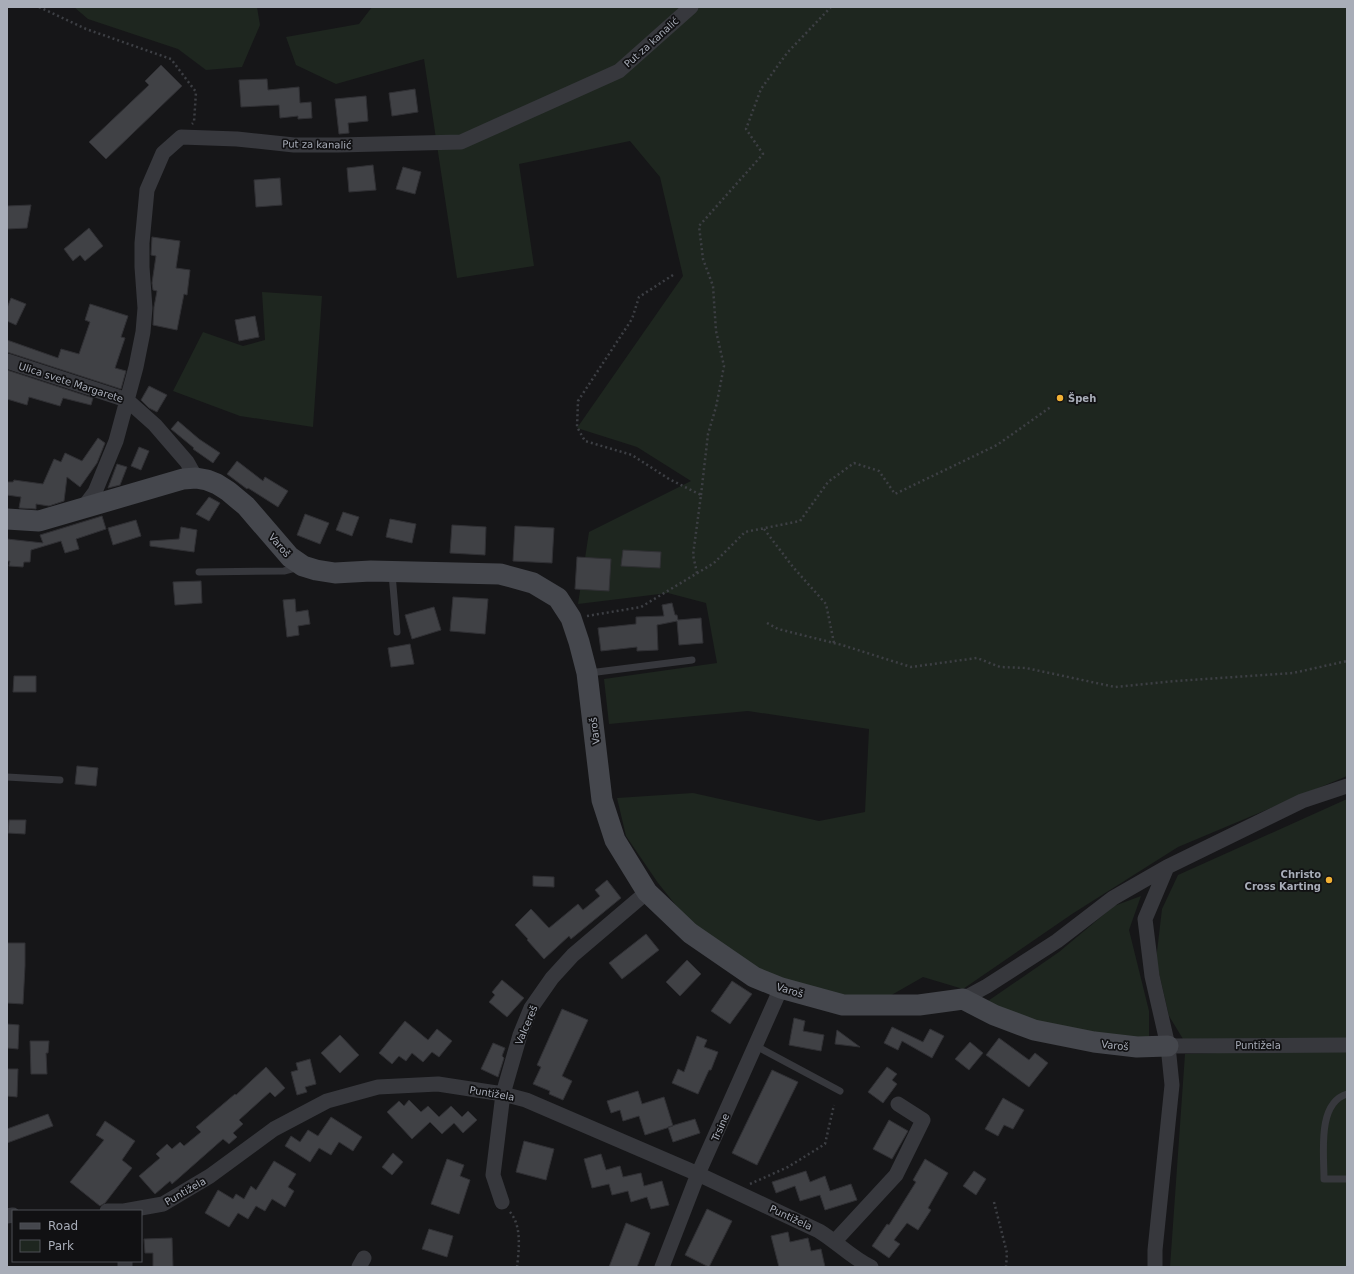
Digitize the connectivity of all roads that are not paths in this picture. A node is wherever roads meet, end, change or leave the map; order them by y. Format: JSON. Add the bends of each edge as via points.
{"nodes":[{"id":1,"x":690,"y":7,"type":"edge"},
{"id":2,"x":7,"y":361,"type":"edge"},
{"id":3,"x":127,"y":400,"type":"junction"},
{"id":4,"x":196,"y":478,"type":"junction"},
{"id":5,"x":83,"y":508,"type":"junction"},
{"id":6,"x":7,"y":519,"type":"edge"},
{"id":7,"x":303,"y":566,"type":"junction"},
{"id":8,"x":199,"y":572,"type":"dead end"},
{"id":9,"x":392,"y":572,"type":"junction"},
{"id":10,"x":397,"y":632,"type":"dead end"},
{"id":11,"x":692,"y":660,"type":"dead end"},
{"id":12,"x":587,"y":673,"type":"junction"},
{"id":13,"x":7,"y":777,"type":"edge"},
{"id":14,"x":60,"y":780,"type":"dead end"},
{"id":15,"x":1347,"y":786,"type":"edge"},
{"id":16,"x":1167,"y":867,"type":"junction"},
{"id":17,"x":647,"y":892,"type":"junction"},
{"id":18,"x":781,"y":988,"type":"junction"},
{"id":19,"x":963,"y":999,"type":"junction"},
{"id":20,"x":1347,"y":1044,"type":"edge"},
{"id":21,"x":756,"y":1046,"type":"junction"},
{"id":22,"x":1168,"y":1046,"type":"junction"},
{"id":23,"x":840,"y":1091,"type":"dead end"},
{"id":24,"x":503,"y":1094,"type":"junction"},
{"id":25,"x":1347,"y":1094,"type":"edge"},
{"id":26,"x":898,"y":1104,"type":"dead end"},
{"id":27,"x":698,"y":1174,"type":"junction"},
{"id":28,"x":1347,"y":1179,"type":"edge"},
{"id":29,"x":502,"y":1202,"type":"road end"},
{"id":30,"x":130,"y":1210,"type":"edge"},
{"id":31,"x":835,"y":1241,"type":"junction"},
{"id":32,"x":864,"y":1266,"type":"edge"},
{"id":33,"x":662,"y":1267,"type":"edge"},
{"id":34,"x":1155,"y":1267,"type":"edge"}],
"edges":[{"from":1,"to":3,"type":"street","name":"Put za kanalić","via":[[619,71],[461,142],[294,145],[181,137],[163,152],[147,190],[142,243],[145,308],[143,332]]},
{"from":2,"to":3,"type":"street","name":"Ulica svete Margarete"},
{"from":3,"to":4,"type":"street","name":"Ulica svete Margarete","via":[[155,425],[187,462]]},
{"from":3,"to":5,"type":"street","via":[[116,441],[101,479]]},
{"from":4,"to":5,"type":"main road","name":"Varoš","via":[[183,479]]},
{"from":4,"to":7,"type":"main road","name":"Varoš","via":[[217,484],[240,501],[290,558]]},
{"from":5,"to":6,"type":"main road","name":"Varoš","via":[[39,521]]},
{"from":7,"to":8,"type":"lane","via":[[284,571]]},
{"from":7,"to":9,"type":"main road","name":"Varoš","via":[[335,573]]},
{"from":9,"to":10,"type":"lane"},
{"from":9,"to":12,"type":"main road","name":"Varoš","via":[[500,574],[533,583],[558,598],[571,618]]},
{"from":11,"to":12,"type":"lane"},
{"from":12,"to":17,"type":"main road","name":"Varoš","via":[[602,800],[615,840]]},
{"from":13,"to":14,"type":"lane"},
{"from":15,"to":16,"type":"street","via":[[1302,801]]},
{"from":16,"to":19,"type":"street","via":[[1113,898],[1057,941]]},
{"from":16,"to":22,"type":"street","via":[[1145,919],[1152,976]]},
{"from":17,"to":18,"type":"main road","name":"Varoš","via":[[690,933],[754,977]]},
{"from":17,"to":24,"type":"street","name":"Valcereš","via":[[574,955],[552,978],[531,1008],[525,1022]]},
{"from":18,"to":19,"type":"main road","name":"Varoš","via":[[843,1005],[918,1005]]},
{"from":18,"to":21,"type":"street","name":"Trsine"},
{"from":19,"to":22,"type":"main road","name":"Varoš","via":[[994,1015],[1034,1030],[1094,1042],[1137,1047]]},
{"from":20,"to":22,"type":"street","name":"Puntižela"},
{"from":21,"to":23,"type":"lane"},
{"from":21,"to":27,"type":"street","name":"Trsine"},
{"from":22,"to":34,"type":"street","via":[[1172,1085]]},
{"from":24,"to":27,"type":"street","name":"Puntižela","via":[[526,1100]]},
{"from":24,"to":29,"type":"street","name":"Valcereš","via":[[493,1175]]},
{"from":24,"to":30,"type":"street","name":"Puntižela","via":[[438,1084],[378,1087],[327,1101],[274,1129],[210,1176],[163,1204]]},
{"from":25,"to":28,"type":"lane","via":[[1340,1096],[1330,1107],[1325,1120],[1324,1179]]},
{"from":26,"to":31,"type":"street","via":[[923,1120],[896,1174]]},
{"from":27,"to":31,"type":"street","name":"Puntižela"},
{"from":27,"to":33,"type":"street","name":"Trsine"},
{"from":31,"to":32,"type":"street","name":"Puntižela"}]}
